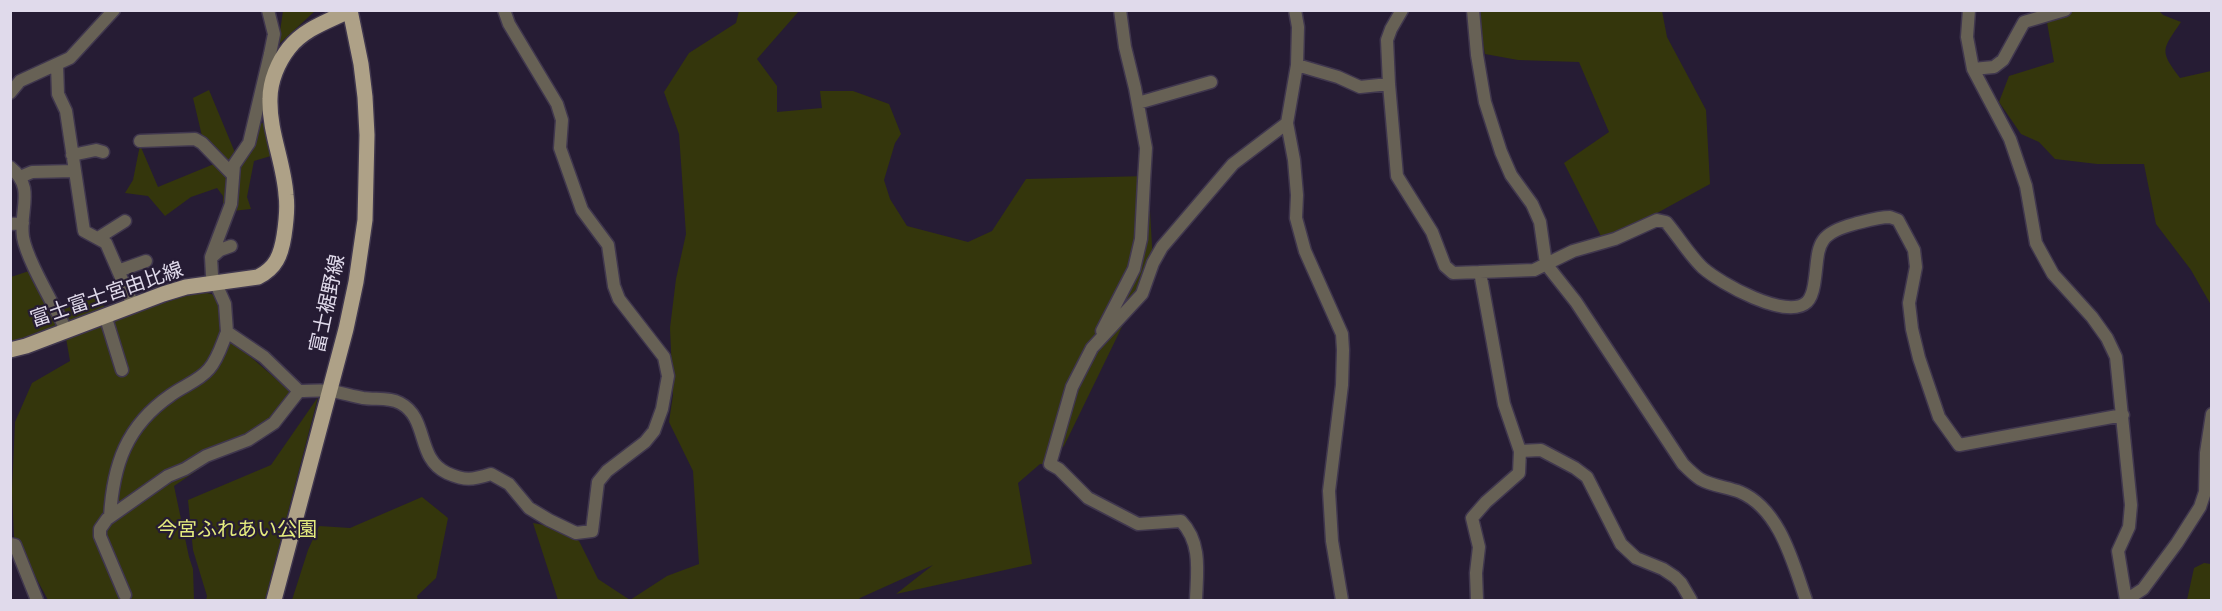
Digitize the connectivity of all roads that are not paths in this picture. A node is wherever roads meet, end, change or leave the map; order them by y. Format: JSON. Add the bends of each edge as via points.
{"nodes":[{"id":1,"x":114,"y":10,"type":"edge"},
{"id":2,"x":268,"y":10,"type":"edge"},
{"id":3,"x":504,"y":10,"type":"edge"},
{"id":4,"x":1120,"y":10,"type":"edge"},
{"id":5,"x":1295,"y":10,"type":"edge"},
{"id":6,"x":1402,"y":10,"type":"edge"},
{"id":7,"x":1473,"y":10,"type":"edge"},
{"id":8,"x":1969,"y":10,"type":"edge"},
{"id":9,"x":2065,"y":10,"type":"edge"},
{"id":10,"x":350,"y":11,"type":"edge"},
{"id":11,"x":57,"y":65,"type":"junction"},
{"id":12,"x":1297,"y":65,"type":"junction"},
{"id":13,"x":1973,"y":69,"type":"junction"},
{"id":14,"x":1210,"y":82,"type":"dead end"},
{"id":15,"x":1389,"y":84,"type":"junction"},
{"id":16,"x":10,"y":93,"type":"edge"},
{"id":17,"x":1138,"y":103,"type":"junction"},
{"id":18,"x":1287,"y":123,"type":"junction"},
{"id":19,"x":140,"y":141,"type":"dead end"},
{"id":20,"x":103,"y":152,"type":"dead end"},
{"id":21,"x":72,"y":155,"type":"junction"},
{"id":22,"x":10,"y":167,"type":"edge"},
{"id":23,"x":74,"y":171,"type":"junction"},
{"id":24,"x":233,"y":175,"type":"junction"},
{"id":25,"x":20,"y":177,"type":"junction"},
{"id":26,"x":125,"y":221,"type":"dead end"},
{"id":27,"x":17,"y":223,"type":"edge"},
{"id":28,"x":98,"y":238,"type":"junction"},
{"id":29,"x":231,"y":246,"type":"dead end"},
{"id":30,"x":211,"y":257,"type":"junction"},
{"id":31,"x":146,"y":261,"type":"dead end"},
{"id":32,"x":1546,"y":264,"type":"junction"},
{"id":33,"x":118,"y":271,"type":"junction"},
{"id":34,"x":1480,"y":272,"type":"junction"},
{"id":35,"x":216,"y":282,"type":"junction"},
{"id":36,"x":133,"y":304,"type":"junction"},
{"id":37,"x":105,"y":315,"type":"junction"},
{"id":38,"x":66,"y":330,"type":"junction"},
{"id":39,"x":227,"y":332,"type":"junction"},
{"id":40,"x":1092,"y":348,"type":"junction"},
{"id":41,"x":10,"y":350,"type":"edge"},
{"id":42,"x":122,"y":370,"type":"dead end"},
{"id":43,"x":299,"y":391,"type":"junction"},
{"id":44,"x":329,"y":391,"type":"junction"},
{"id":45,"x":2211,"y":414,"type":"edge"},
{"id":46,"x":2122,"y":415,"type":"junction"},
{"id":47,"x":1520,"y":451,"type":"junction"},
{"id":48,"x":110,"y":517,"type":"junction"},
{"id":49,"x":10,"y":544,"type":"edge"},
{"id":50,"x":125,"y":595,"type":"dead end"},
{"id":51,"x":1342,"y":599,"type":"edge"},
{"id":52,"x":37,"y":600,"type":"edge"},
{"id":53,"x":274,"y":600,"type":"edge"},
{"id":54,"x":1196,"y":600,"type":"edge"},
{"id":55,"x":1478,"y":600,"type":"edge"},
{"id":56,"x":1691,"y":600,"type":"edge"},
{"id":57,"x":1806,"y":600,"type":"edge"},
{"id":58,"x":2126,"y":600,"type":"edge"}],
"edges":[{"from":1,"to":11,"type":"street","via":[[70,58]]},
{"from":2,"to":24,"type":"street","via":[[274,34],[270,54],[249,143],[234,165]]},
{"from":3,"to":44,"type":"street","via":[[557,104],[562,120],[560,148],[582,210],[608,245],[619,299],[664,357],[668,376],[654,431],[598,482],[592,531],[576,533],[529,508],[509,484],[491,474],[462,480],[439,470],[424,449],[420,426],[410,410],[399,403]]},
{"from":4,"to":17,"type":"street"},
{"from":5,"to":12,"type":"street"},
{"from":6,"to":15,"type":"street","via":[[1387,40]]},
{"from":7,"to":32,"type":"street","via":[[1485,102],[1504,160],[1540,222]]},
{"from":8,"to":13,"type":"street","via":[[1967,37]]},
{"from":9,"to":13,"type":"street","via":[[2024,21],[2003,60],[1994,67]]},
{"from":10,"to":35,"type":"main road","name":"富士富士宮由比線","via":[[307,31],[278,65],[272,82],[270,114],[286,195],[283,241],[276,263],[258,277]]},
{"from":10,"to":44,"type":"main road","name":"富士裾野線","via":[[361,64],[368,135],[365,220],[356,282]]},
{"from":11,"to":16,"type":"street","via":[[20,81]]},
{"from":11,"to":21,"type":"street","via":[[58,94],[66,111]]},
{"from":12,"to":15,"type":"street","via":[[1360,87]]},
{"from":12,"to":18,"type":"street"},
{"from":13,"to":46,"type":"street","via":[[2010,139],[2026,186],[2036,243],[2047,266],[2092,317],[2116,357]]},
{"from":14,"to":17,"type":"street"},
{"from":15,"to":34,"type":"street","via":[[1398,176],[1432,232],[1445,266],[1453,273]]},
{"from":17,"to":40,"type":"street","via":[[1146,148],[1141,238],[1134,269]]},
{"from":18,"to":40,"type":"street","via":[[1233,164],[1162,247],[1142,294]]},
{"from":18,"to":51,"type":"street","via":[[1294,160],[1296,218],[1305,250],[1342,334],[1342,386],[1329,490],[1332,541]]},
{"from":19,"to":24,"type":"street","via":[[195,138]]},
{"from":20,"to":21,"type":"street"},
{"from":21,"to":23,"type":"street"},
{"from":22,"to":25,"type":"street"},
{"from":23,"to":25,"type":"street","via":[[32,172]]},
{"from":23,"to":28,"type":"street","via":[[84,231]]},
{"from":24,"to":30,"type":"street","via":[[231,204]]},
{"from":25,"to":27,"type":"street","via":[[25,195]]},
{"from":26,"to":28,"type":"street"},
{"from":27,"to":38,"type":"street"},
{"from":28,"to":33,"type":"street","via":[[106,243]]},
{"from":29,"to":30,"type":"street"},
{"from":30,"to":35,"type":"street"},
{"from":31,"to":33,"type":"street"},
{"from":32,"to":34,"type":"street","via":[[1534,270]]},
{"from":32,"to":46,"type":"street","via":[[1657,220],[1666,222],[1704,268],[1729,284],[1758,301],[1802,306],[1813,290],[1817,258],[1828,233],[1890,217],[1898,220],[1914,250],[1916,267],[1909,303],[1912,329],[1939,417],[1959,445]]},
{"from":32,"to":57,"type":"street","via":[[1576,302],[1683,464],[1700,479],[1758,502],[1777,526]]},
{"from":33,"to":36,"type":"street"},
{"from":34,"to":47,"type":"street","via":[[1504,404]]},
{"from":35,"to":36,"type":"main road","name":"富士富士宮由比線"},
{"from":35,"to":39,"type":"street","via":[[225,304]]},
{"from":36,"to":37,"type":"main road","name":"富士富士宮由比線"},
{"from":37,"to":38,"type":"main road","name":"富士富士宮由比線"},
{"from":37,"to":42,"type":"street"},
{"from":38,"to":41,"type":"main road","name":"富士富士宮由比線"},
{"from":39,"to":43,"type":"street","via":[[264,357]]},
{"from":39,"to":48,"type":"street","via":[[208,370],[153,409],[124,446],[111,489]]},
{"from":40,"to":54,"type":"street","via":[[1072,387],[1050,464],[1088,498],[1138,524],[1181,521],[1190,530],[1197,555]]},
{"from":43,"to":44,"type":"street"},
{"from":43,"to":48,"type":"street","via":[[274,423],[248,440],[168,476]]},
{"from":44,"to":53,"type":"main road","name":"富士裾野線"},
{"from":45,"to":58,"type":"street","via":[[2205,492],[2200,507],[2143,589]]},
{"from":46,"to":58,"type":"street","via":[[2131,505],[2129,527],[2118,551]]},
{"from":47,"to":55,"type":"street","via":[[1519,472],[1472,518],[1479,547]]},
{"from":47,"to":56,"type":"street","via":[[1541,450],[1587,477],[1621,543],[1636,558],[1675,577]]},
{"from":48,"to":50,"type":"street","via":[[100,529],[100,537]]},
{"from":49,"to":52,"type":"street","via":[[15,545]]}]}
